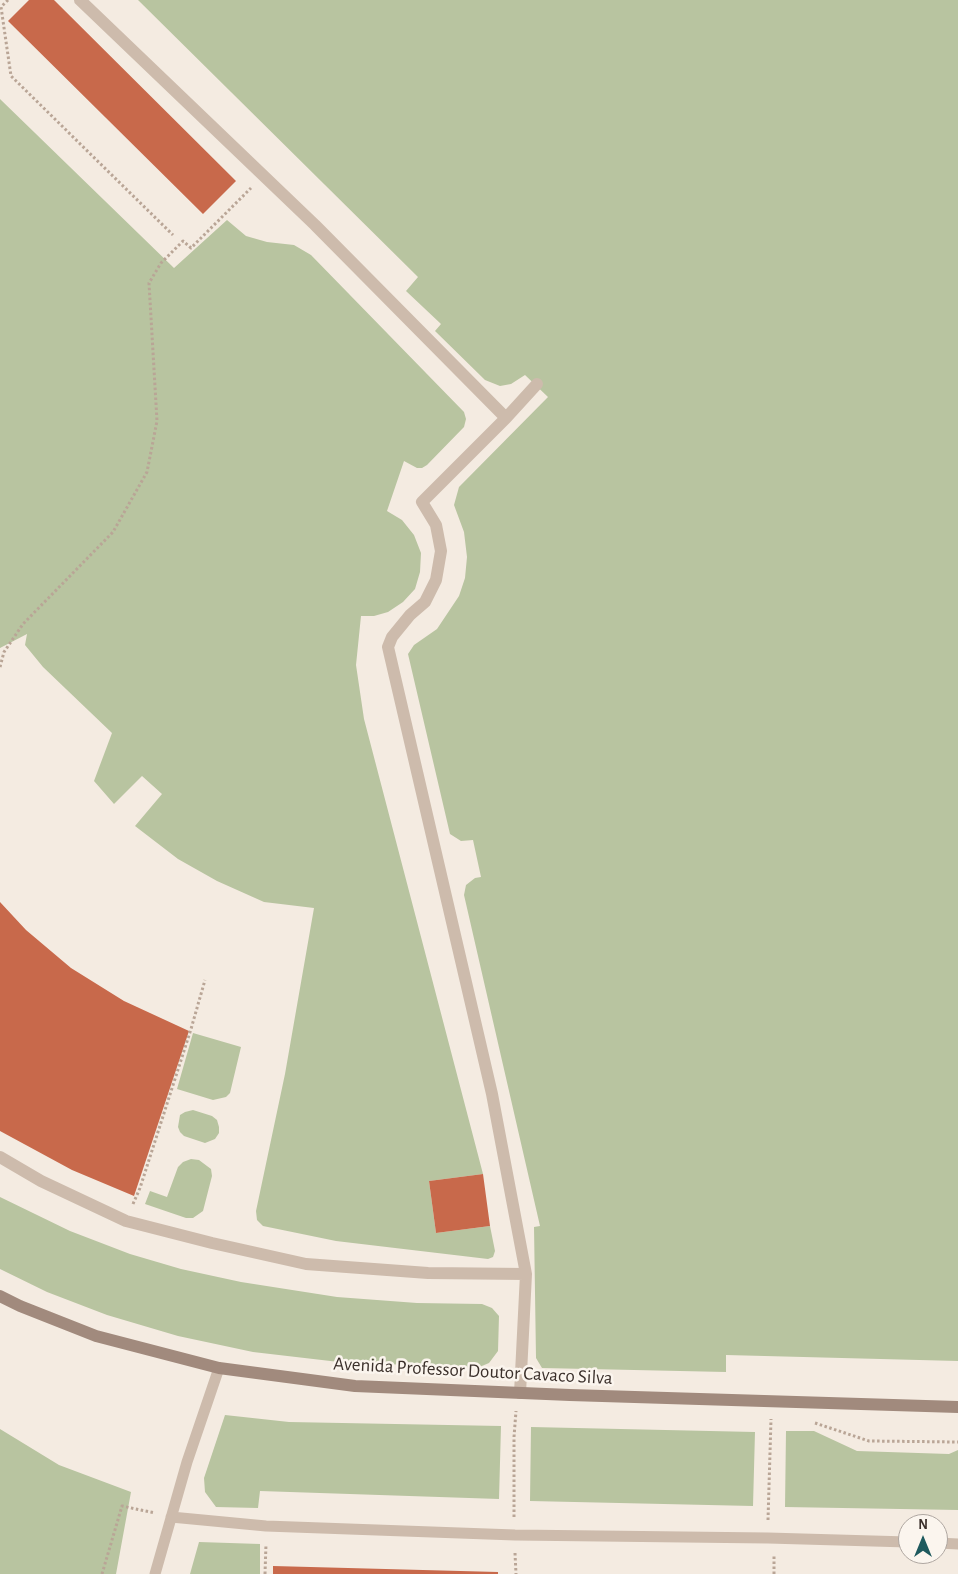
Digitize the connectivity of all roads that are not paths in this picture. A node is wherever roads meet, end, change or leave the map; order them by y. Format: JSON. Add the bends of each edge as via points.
{"nodes":[{"id":1,"x":80,"y":0,"type":"edge"},
{"id":2,"x":537,"y":384,"type":"dead end"},
{"id":3,"x":506,"y":418,"type":"junction"},
{"id":4,"x":0,"y":1158,"type":"edge"},
{"id":5,"x":526,"y":1274,"type":"junction"},
{"id":6,"x":0,"y":1296,"type":"edge"},
{"id":7,"x":219,"y":1368,"type":"junction"},
{"id":8,"x":520,"y":1393,"type":"junction"},
{"id":9,"x":958,"y":1407,"type":"edge"},
{"id":10,"x":171,"y":1516,"type":"junction"},
{"id":11,"x":898,"y":1542,"type":"edge"},
{"id":12,"x":155,"y":1574,"type":"edge"}],
"edges":[{"from":1,"to":3,"type":"street","via":[[315,224]]},
{"from":2,"to":3,"type":"street"},
{"from":3,"to":5,"type":"street","via":[[422,502],[436,525],[441,551],[436,580],[425,602],[410,615],[388,647],[492,1094]]},
{"from":4,"to":5,"type":"street","via":[[40,1181],[126,1221],[306,1264],[428,1273]]},
{"from":5,"to":8,"type":"street"},
{"from":6,"to":7,"type":"main road","name":"Avenida Professor Doutor Cavaco Silva","via":[[96,1336]]},
{"from":7,"to":8,"type":"main road","name":"Avenida Professor Doutor Cavaco Silva","via":[[355,1386]]},
{"from":7,"to":10,"type":"lane"},
{"from":8,"to":9,"type":"main road","name":"Avenida Professor Doutor Cavaco Silva"},
{"from":10,"to":11,"type":"lane","via":[[266,1526],[515,1535]]},
{"from":10,"to":12,"type":"lane"}]}
